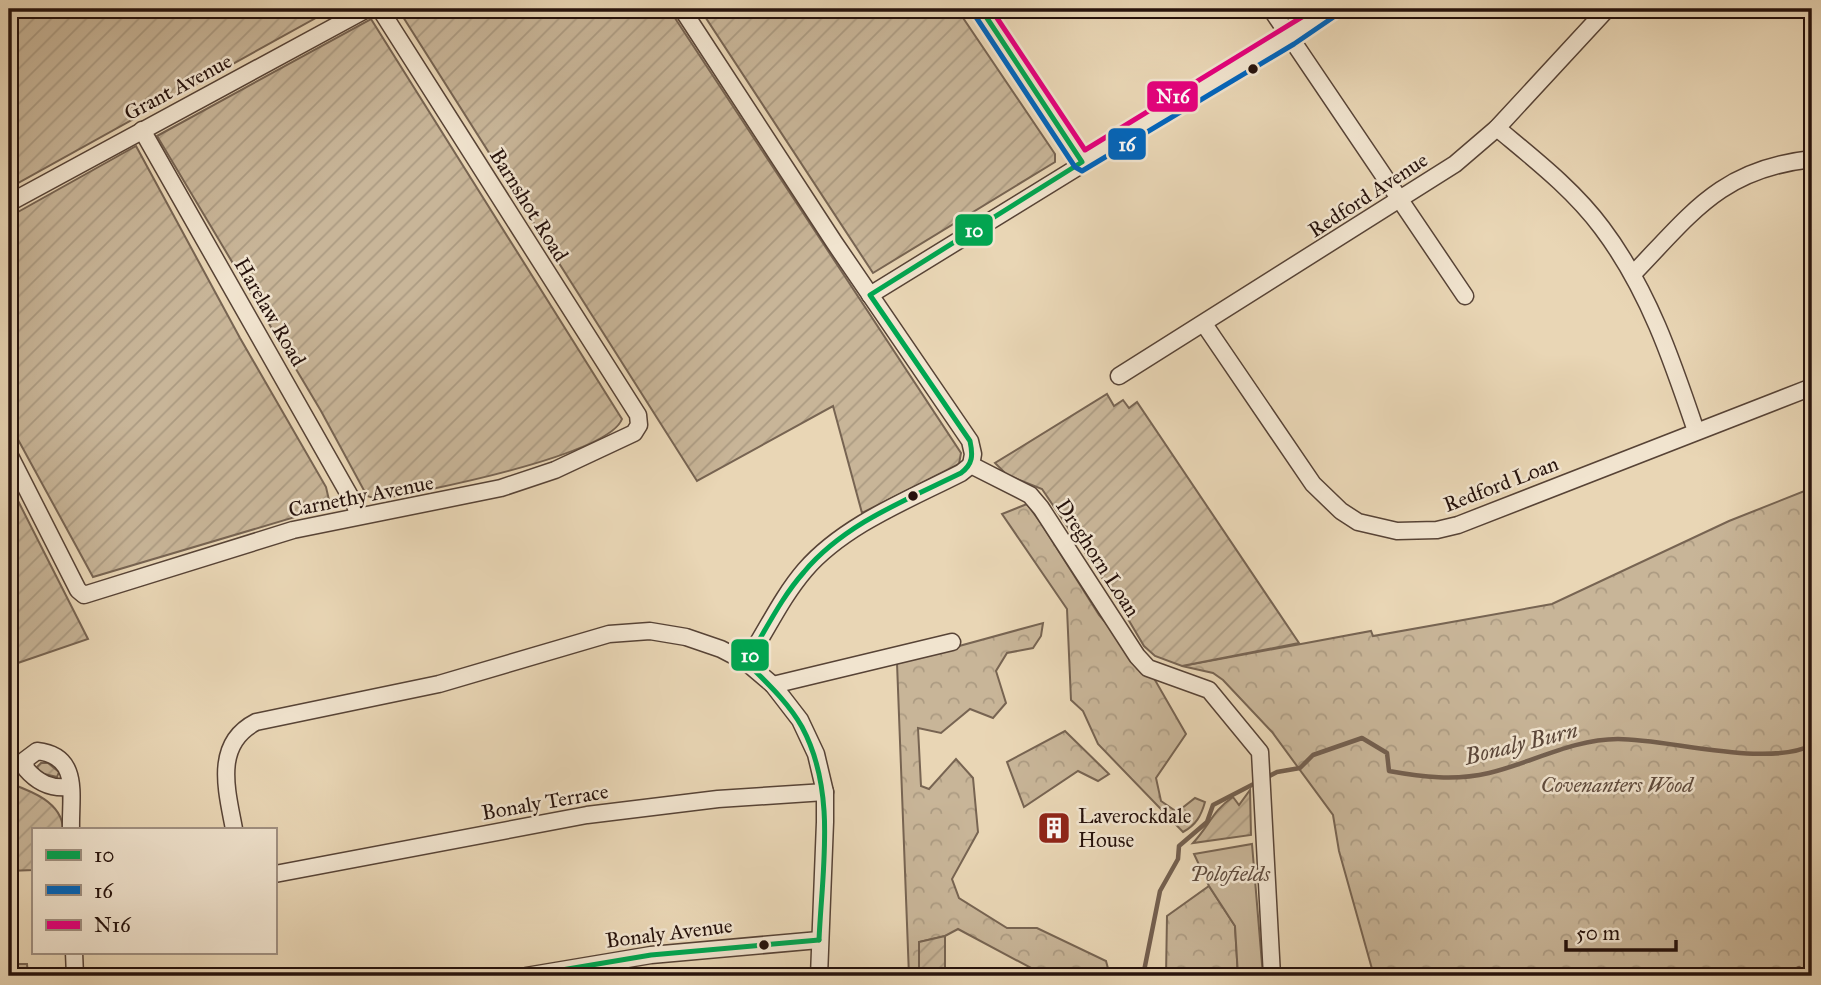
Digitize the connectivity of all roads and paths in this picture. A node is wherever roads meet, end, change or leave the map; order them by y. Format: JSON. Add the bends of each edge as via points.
{"nodes":[{"id":1,"x":367,"y":9,"type":"edge"},
{"id":2,"x":380,"y":9,"type":"edge"},
{"id":3,"x":682,"y":9,"type":"edge"},
{"id":4,"x":981,"y":9,"type":"edge"},
{"id":5,"x":1271,"y":9,"type":"edge"},
{"id":6,"x":1330,"y":9,"type":"edge"},
{"id":7,"x":1607,"y":9,"type":"edge"},
{"id":8,"x":1289,"y":37,"type":"junction"},
{"id":9,"x":1497,"y":128,"type":"junction"},
{"id":10,"x":142,"y":130,"type":"junction"},
{"id":11,"x":1812,"y":159,"type":"edge"},
{"id":12,"x":1082,"y":162,"type":"junction"},
{"id":13,"x":1401,"y":200,"type":"junction"},
{"id":14,"x":9,"y":203,"type":"edge"},
{"id":15,"x":1633,"y":274,"type":"junction"},
{"id":16,"x":870,"y":295,"type":"junction"},
{"id":17,"x":1465,"y":296,"type":"dead end"},
{"id":18,"x":1204,"y":324,"type":"junction"},
{"id":19,"x":1119,"y":376,"type":"dead end"},
{"id":20,"x":1812,"y":387,"type":"edge"},
{"id":21,"x":639,"y":425,"type":"joint"},
{"id":22,"x":1696,"y":431,"type":"junction"},
{"id":23,"x":9,"y":454,"type":"edge"},
{"id":24,"x":971,"y":465,"type":"junction"},
{"id":25,"x":358,"y":515,"type":"junction"},
{"id":26,"x":952,"y":642,"type":"dead end"},
{"id":27,"x":746,"y":662,"type":"junction"},
{"id":28,"x":773,"y":685,"type":"junction"},
{"id":29,"x":69,"y":787,"type":"dead end"},
{"id":30,"x":825,"y":792,"type":"junction"},
{"id":31,"x":71,"y":828,"type":"edge"},
{"id":32,"x":234,"y":828,"type":"edge"},
{"id":33,"x":276,"y":874,"type":"edge"},
{"id":34,"x":819,"y":940,"type":"junction"},
{"id":35,"x":74,"y":954,"type":"edge"},
{"id":36,"x":75,"y":976,"type":"edge"},
{"id":37,"x":526,"y":976,"type":"edge"},
{"id":38,"x":819,"y":976,"type":"edge"},
{"id":39,"x":1272,"y":976,"type":"edge"}],
"edges":[{"from":1,"to":10,"type":"street","name":"Grant Avenue"},
{"from":2,"to":21,"type":"street","name":"Barnshot Road","via":[[638,415]]},
{"from":3,"to":16,"type":"street"},
{"from":4,"to":12,"type":"street"},
{"from":5,"to":8,"type":"street"},
{"from":6,"to":8,"type":"street"},
{"from":7,"to":9,"type":"street","name":"Redford Avenue"},
{"from":8,"to":12,"type":"street"},
{"from":8,"to":13,"type":"street"},
{"from":9,"to":13,"type":"street","name":"Redford Avenue","via":[[1455,164]]},
{"from":9,"to":15,"type":"street","via":[[1574,196]]},
{"from":10,"to":14,"type":"street","name":"Grant Avenue"},
{"from":10,"to":25,"type":"street","name":"Harelaw Road"},
{"from":11,"to":15,"type":"street","via":[[1759,170],[1712,194]]},
{"from":12,"to":16,"type":"street"},
{"from":13,"to":17,"type":"street"},
{"from":13,"to":18,"type":"street","name":"Redford Avenue"},
{"from":15,"to":22,"type":"street","via":[[1659,327]]},
{"from":16,"to":24,"type":"street","via":[[970,441]]},
{"from":18,"to":19,"type":"street","name":"Redford Avenue"},
{"from":18,"to":22,"type":"street","name":"Redford Loan","via":[[1313,484],[1341,512],[1376,528],[1418,531],[1458,525]]},
{"from":20,"to":22,"type":"street","name":"Redford Loan"},
{"from":21,"to":25,"type":"street","name":"Carnethy Avenue","via":[[635,433],[601,451],[501,488]]},
{"from":23,"to":25,"type":"street","name":"Carnethy Avenue","via":[[84,595],[251,542]]},
{"from":24,"to":27,"type":"street","via":[[833,545],[785,596]]},
{"from":24,"to":39,"type":"street","name":"Dreghorn Loan","via":[[1030,495],[1137,656],[1148,668],[1196,683],[1219,697],[1260,752]]},
{"from":26,"to":28,"type":"street","via":[[933,641]]},
{"from":27,"to":28,"type":"street"},
{"from":27,"to":32,"type":"street","via":[[686,636],[650,631],[610,634],[439,684],[256,722],[233,744],[225,768]]},
{"from":28,"to":30,"type":"street","via":[[800,720],[817,754]]},
{"from":29,"to":31,"type":"street"},
{"from":30,"to":33,"type":"street","name":"Bonaly Terrace","via":[[587,815]]},
{"from":30,"to":34,"type":"street"},
{"from":34,"to":37,"type":"street","name":"Bonaly Avenue","via":[[651,955]]},
{"from":34,"to":38,"type":"street"},
{"from":35,"to":36,"type":"street"}]}
